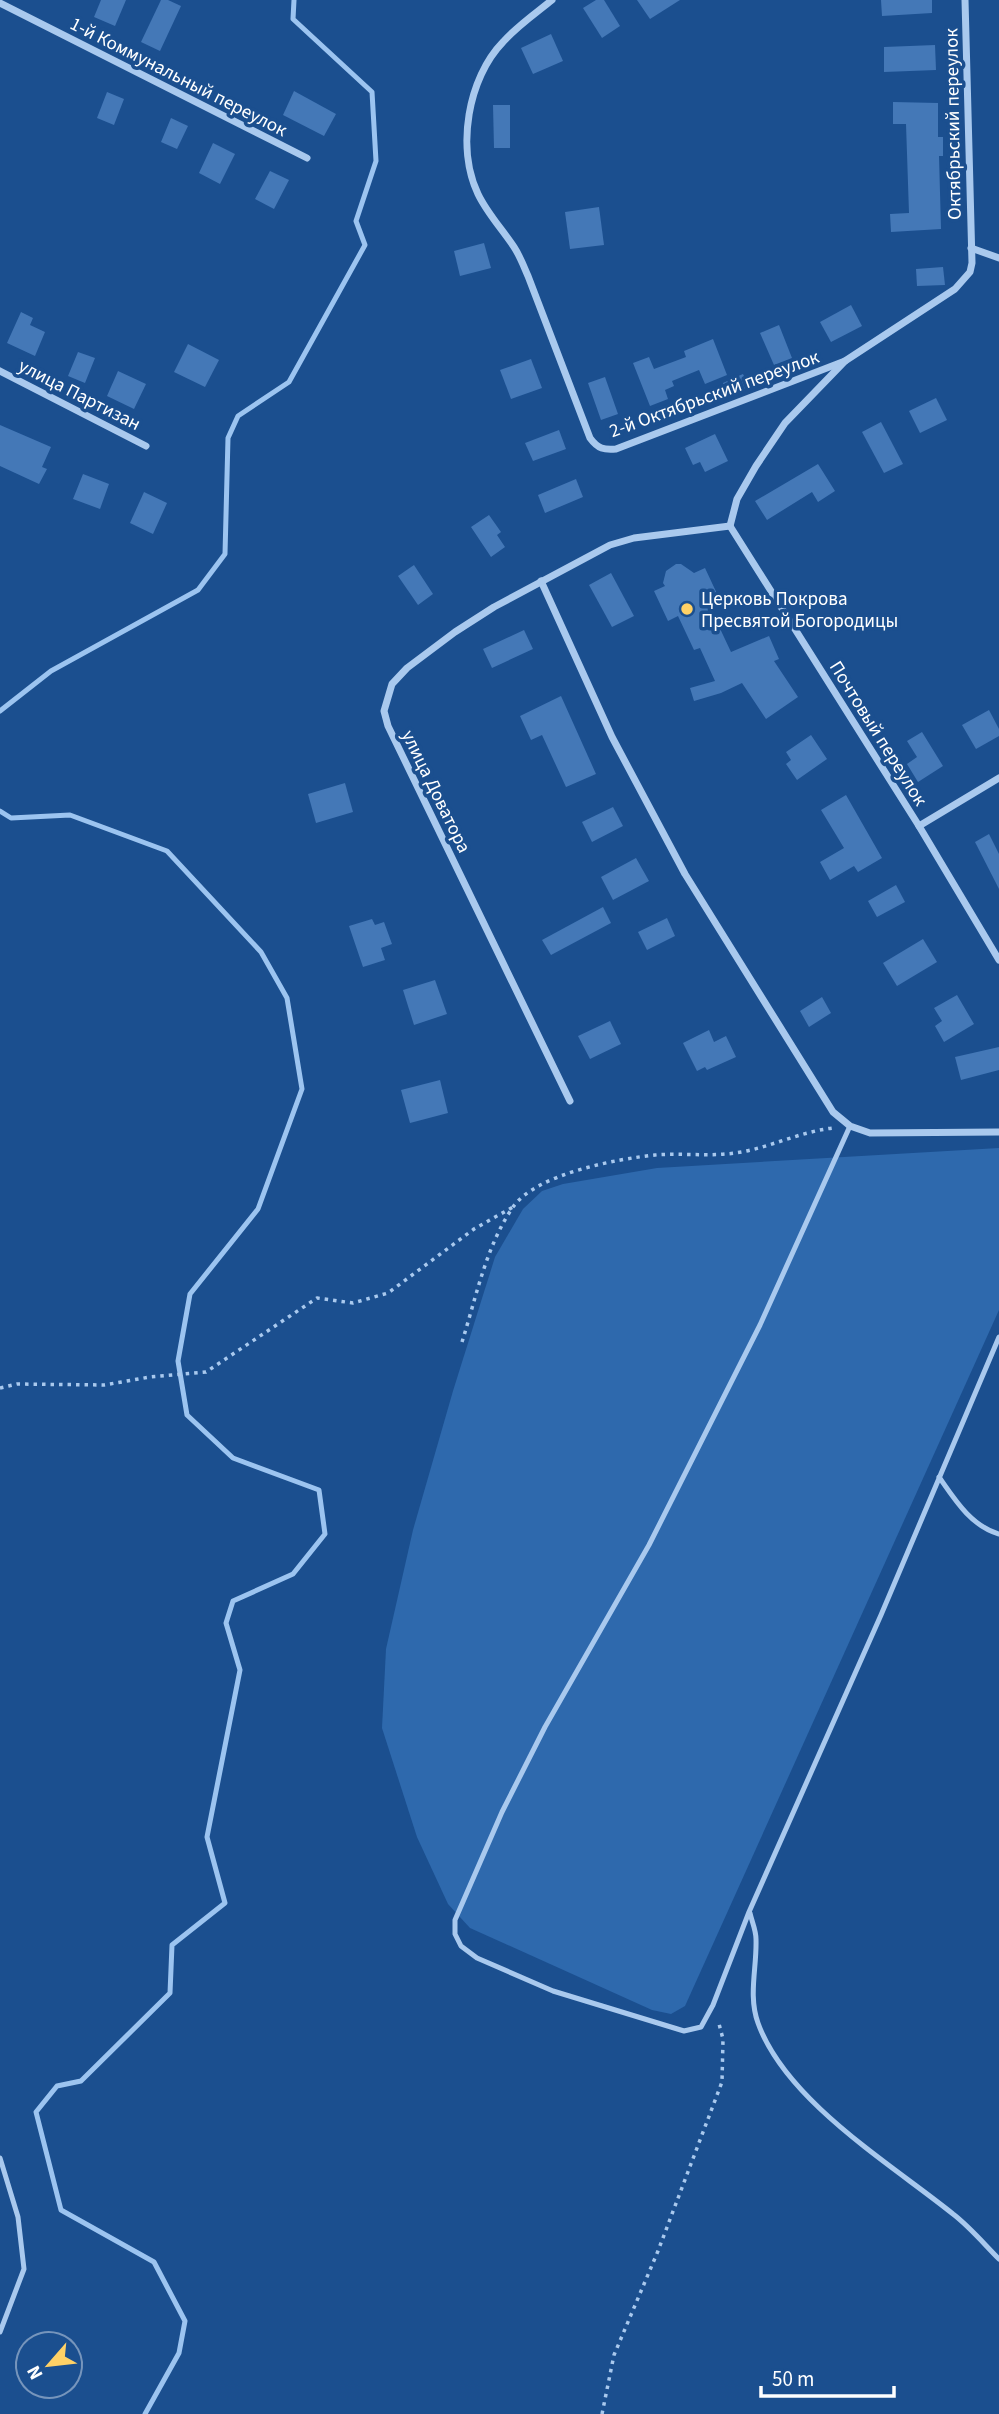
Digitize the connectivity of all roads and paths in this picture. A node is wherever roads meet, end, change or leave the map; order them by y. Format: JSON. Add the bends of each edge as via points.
{"nodes":[{"id":1,"x":552,"y":0,"type":"edge"},
{"id":2,"x":965,"y":0,"type":"edge"},
{"id":3,"x":0,"y":3,"type":"edge"},
{"id":4,"x":307,"y":158,"type":"dead end"},
{"id":5,"x":971,"y":248,"type":"junction"},
{"id":6,"x":999,"y":258,"type":"edge"},
{"id":7,"x":845,"y":361,"type":"junction"},
{"id":8,"x":0,"y":371,"type":"edge"},
{"id":9,"x":146,"y":446,"type":"dead end"},
{"id":10,"x":730,"y":526,"type":"junction"},
{"id":11,"x":541,"y":581,"type":"junction"},
{"id":12,"x":999,"y":778,"type":"edge"},
{"id":13,"x":919,"y":826,"type":"junction"},
{"id":14,"x":999,"y":960,"type":"edge"},
{"id":15,"x":569,"y":1101,"type":"dead end"},
{"id":16,"x":850,"y":1126,"type":"junction"},
{"id":17,"x":999,"y":1132,"type":"edge"},
{"id":18,"x":513,"y":1207,"type":"junction"},
{"id":19,"x":999,"y":1336,"type":"edge"},
{"id":20,"x":462,"y":1342,"type":"dead end"},
{"id":21,"x":0,"y":1388,"type":"edge"},
{"id":22,"x":939,"y":1477,"type":"junction"},
{"id":23,"x":999,"y":1534,"type":"edge"},
{"id":24,"x":749,"y":1912,"type":"junction"},
{"id":25,"x":713,"y":2005,"type":"junction"},
{"id":26,"x":0,"y":2158,"type":"edge"},
{"id":27,"x":999,"y":2259,"type":"edge"},
{"id":28,"x":0,"y":2332,"type":"edge"},
{"id":29,"x":603,"y":2414,"type":"edge"}],
"edges":[{"from":1,"to":7,"type":"street","name":"2-й Октябрьский переулок","via":[[502,42],[485,65],[471,110],[470,164],[485,208],[516,250],[528,276],[596,446],[616,449]]},
{"from":2,"to":5,"type":"street","name":"Октябрьский переулок"},
{"from":3,"to":4,"type":"street","name":"1-й Коммунальный переулок"},
{"from":5,"to":6,"type":"street"},
{"from":5,"to":7,"type":"street","name":"Октябрьский переулок","via":[[970,272],[955,289]]},
{"from":7,"to":10,"type":"street","via":[[785,422],[737,499]]},
{"from":8,"to":9,"type":"street","name":"улица Партизан"},
{"from":10,"to":11,"type":"street","name":"улица Доватора","via":[[634,538],[610,545]]},
{"from":10,"to":13,"type":"street","name":"Почтовый переулок"},
{"from":11,"to":15,"type":"street","name":"улица Доватора","via":[[474,619],[407,668],[392,684],[384,711]]},
{"from":11,"to":16,"type":"street","via":[[612,737],[685,874],[833,1112]]},
{"from":12,"to":13,"type":"street"},
{"from":13,"to":14,"type":"street","name":"Почтовый переулок"},
{"from":16,"to":17,"type":"street","via":[[870,1133]]},
{"from":16,"to":18,"type":"path","via":[[749,1151],[655,1155],[575,1170],[541,1184]]},
{"from":16,"to":25,"type":"lane","via":[[760,1325],[649,1545],[545,1727],[455,1920],[454,1934],[477,1958],[553,1991],[684,2031],[701,2027]]},
{"from":18,"to":20,"type":"path","via":[[491,1252]]},
{"from":18,"to":21,"type":"path","via":[[474,1229],[388,1293],[353,1303],[317,1298],[205,1372],[104,1385],[17,1384]]},
{"from":19,"to":22,"type":"lane"},
{"from":22,"to":23,"type":"lane","via":[[972,1519]]},
{"from":22,"to":24,"type":"lane"},
{"from":24,"to":25,"type":"lane"},
{"from":24,"to":27,"type":"lane","via":[[756,1936],[751,1995],[772,2052],[797,2085],[836,2123],[956,2216]]},
{"from":25,"to":29,"type":"path","via":[[723,2039],[722,2082],[614,2355]]},
{"from":26,"to":28,"type":"lane","via":[[18,2217],[24,2269]]}]}
